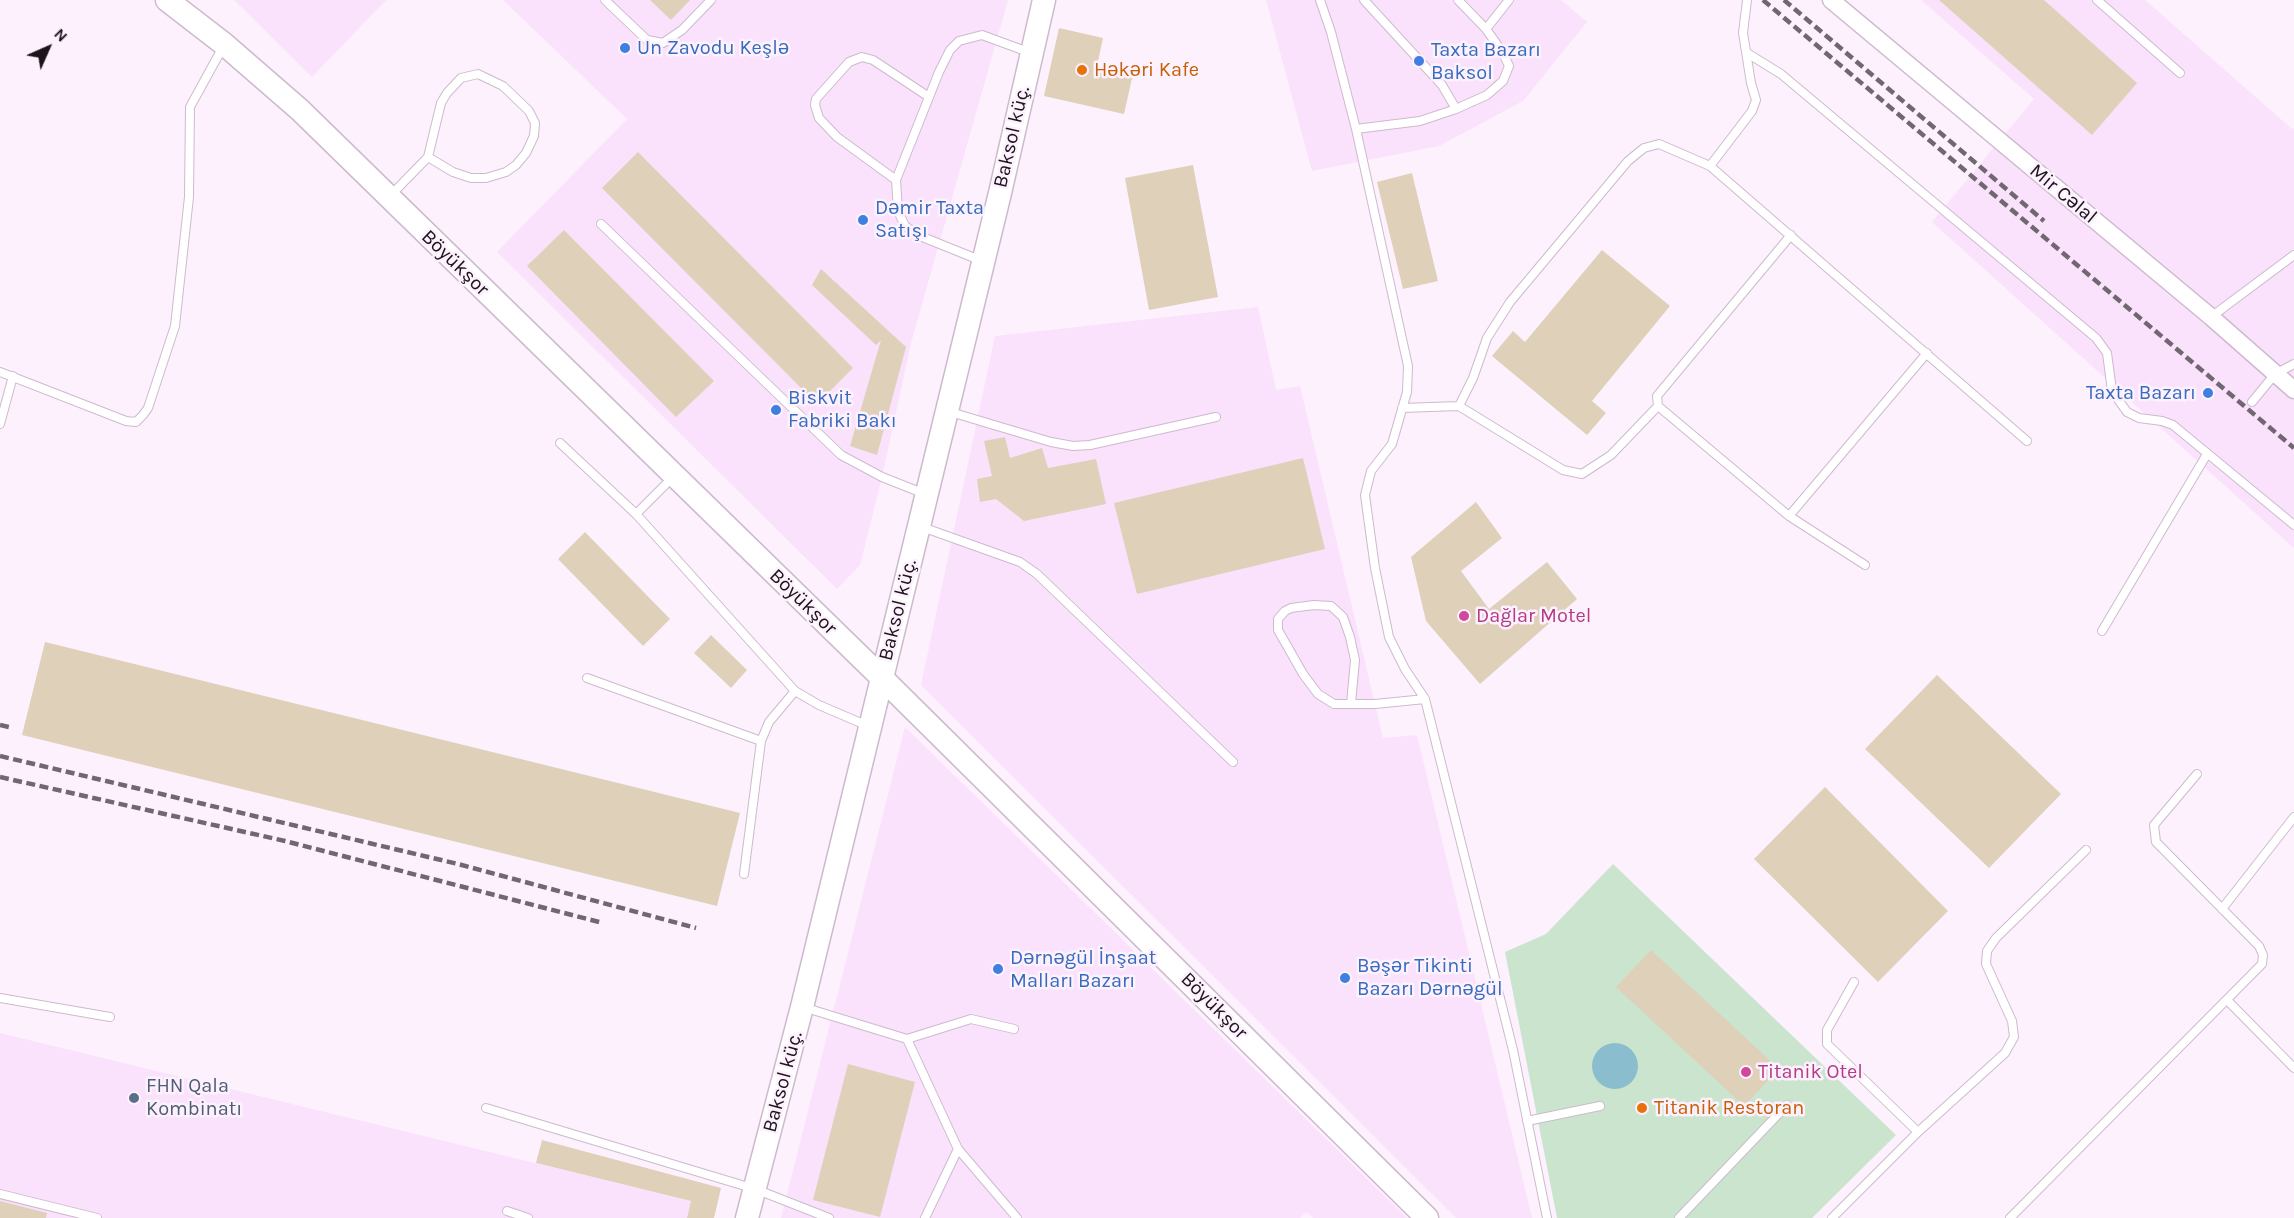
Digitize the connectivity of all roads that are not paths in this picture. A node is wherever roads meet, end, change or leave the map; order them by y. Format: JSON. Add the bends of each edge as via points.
{"nodes":[{"id":1,"x":166,"y":0,"type":"edge"},
{"id":2,"x":605,"y":0,"type":"edge"},
{"id":3,"x":711,"y":0,"type":"edge"},
{"id":4,"x":1044,"y":0,"type":"edge"},
{"id":5,"x":1320,"y":0,"type":"edge"},
{"id":6,"x":1364,"y":0,"type":"edge"},
{"id":7,"x":1458,"y":0,"type":"edge"},
{"id":8,"x":1509,"y":0,"type":"edge"},
{"id":9,"x":1747,"y":0,"type":"edge"},
{"id":10,"x":1831,"y":0,"type":"edge"},
{"id":11,"x":2097,"y":0,"type":"edge"},
{"id":12,"x":1486,"y":29,"type":"junction"},
{"id":13,"x":224,"y":44,"type":"junction"},
{"id":14,"x":1031,"y":53,"type":"junction"},
{"id":15,"x":1747,"y":54,"type":"junction"},
{"id":16,"x":2180,"y":73,"type":"dead end"},
{"id":17,"x":929,"y":97,"type":"junction"},
{"id":18,"x":1456,"y":109,"type":"junction"},
{"id":19,"x":1356,"y":129,"type":"junction"},
{"id":20,"x":428,"y":157,"type":"junction"},
{"id":21,"x":1710,"y":166,"type":"junction"},
{"id":22,"x":896,"y":180,"type":"junction"},
{"id":23,"x":389,"y":198,"type":"junction"},
{"id":24,"x":601,"y":224,"type":"dead end"},
{"id":25,"x":1791,"y":235,"type":"junction"},
{"id":26,"x":2294,"y":255,"type":"edge"},
{"id":27,"x":982,"y":261,"type":"junction"},
{"id":28,"x":2211,"y":317,"type":"junction"},
{"id":29,"x":1927,"y":353,"type":"junction"},
{"id":30,"x":2294,"y":364,"type":"edge"},
{"id":31,"x":0,"y":372,"type":"edge"},
{"id":32,"x":2275,"y":374,"type":"junction"},
{"id":33,"x":13,"y":376,"type":"junction"},
{"id":34,"x":2294,"y":390,"type":"edge"},
{"id":35,"x":2252,"y":402,"type":"dead end"},
{"id":36,"x":1459,"y":406,"type":"junction"},
{"id":37,"x":1658,"y":406,"type":"junction"},
{"id":38,"x":1402,"y":408,"type":"junction"},
{"id":39,"x":946,"y":411,"type":"junction"},
{"id":40,"x":1216,"y":417,"type":"dead end"},
{"id":41,"x":0,"y":424,"type":"edge"},
{"id":42,"x":2027,"y":441,"type":"dead end"},
{"id":43,"x":560,"y":443,"type":"dead end"},
{"id":44,"x":2207,"y":454,"type":"junction"},
{"id":45,"x":674,"y":476,"type":"junction"},
{"id":46,"x":926,"y":494,"type":"junction"},
{"id":47,"x":636,"y":514,"type":"junction"},
{"id":48,"x":1789,"y":516,"type":"junction"},
{"id":49,"x":918,"y":525,"type":"junction"},
{"id":50,"x":2294,"y":525,"type":"edge"},
{"id":51,"x":1865,"y":565,"type":"dead end"},
{"id":52,"x":2102,"y":631,"type":"dead end"},
{"id":53,"x":881,"y":677,"type":"junction"},
{"id":54,"x":587,"y":678,"type":"dead end"},
{"id":55,"x":795,"y":691,"type":"junction"},
{"id":56,"x":1425,"y":699,"type":"junction"},
{"id":57,"x":1351,"y":704,"type":"junction"},
{"id":58,"x":870,"y":726,"type":"junction"},
{"id":59,"x":761,"y":741,"type":"junction"},
{"id":60,"x":1233,"y":762,"type":"dead end"},
{"id":61,"x":2197,"y":774,"type":"dead end"},
{"id":62,"x":2294,"y":817,"type":"edge"},
{"id":63,"x":2086,"y":850,"type":"dead end"},
{"id":64,"x":744,"y":874,"type":"dead end"},
{"id":65,"x":2222,"y":909,"type":"junction"},
{"id":66,"x":1854,"y":982,"type":"dead end"},
{"id":67,"x":0,"y":998,"type":"edge"},
{"id":68,"x":2227,"y":1000,"type":"junction"},
{"id":69,"x":802,"y":1007,"type":"junction"},
{"id":70,"x":110,"y":1017,"type":"dead end"},
{"id":71,"x":1014,"y":1029,"type":"dead end"},
{"id":72,"x":907,"y":1039,"type":"junction"},
{"id":73,"x":2294,"y":1068,"type":"edge"},
{"id":74,"x":1786,"y":1105,"type":"dead end"},
{"id":75,"x":1600,"y":1106,"type":"dead end"},
{"id":76,"x":486,"y":1108,"type":"dead end"},
{"id":77,"x":1527,"y":1121,"type":"junction"},
{"id":78,"x":1918,"y":1132,"type":"junction"},
{"id":79,"x":957,"y":1149,"type":"junction"},
{"id":80,"x":754,"y":1189,"type":"junction"},
{"id":81,"x":0,"y":1194,"type":"edge"},
{"id":82,"x":507,"y":1211,"type":"dead end"},
{"id":83,"x":97,"y":1218,"type":"edge"},
{"id":84,"x":528,"y":1218,"type":"edge"},
{"id":85,"x":747,"y":1218,"type":"edge"},
{"id":86,"x":829,"y":1218,"type":"edge"},
{"id":87,"x":925,"y":1218,"type":"edge"},
{"id":88,"x":1017,"y":1218,"type":"edge"},
{"id":89,"x":1428,"y":1218,"type":"edge"},
{"id":90,"x":1547,"y":1218,"type":"edge"},
{"id":91,"x":1678,"y":1218,"type":"edge"},
{"id":92,"x":1832,"y":1218,"type":"edge"},
{"id":93,"x":2010,"y":1218,"type":"edge"}],
"edges":[{"from":1,"to":13,"type":"street","name":"Böyükşor"},
{"from":2,"to":3,"type":"lane","via":[[647,40],[663,43]]},
{"from":4,"to":14,"type":"street","name":"Baksol küç."},
{"from":5,"to":19,"type":"lane"},
{"from":6,"to":18,"type":"lane","via":[[1442,85]]},
{"from":7,"to":12,"type":"lane"},
{"from":8,"to":12,"type":"lane"},
{"from":9,"to":15,"type":"lane","via":[[1743,33]]},
{"from":10,"to":28,"type":"street","name":"Mir Cəlal"},
{"from":11,"to":16,"type":"lane"},
{"from":12,"to":18,"type":"lane","via":[[1509,66],[1503,81],[1487,95]]},
{"from":13,"to":23,"type":"street","name":"Böyükşor","via":[[300,110]]},
{"from":13,"to":33,"type":"lane","via":[[190,107],[189,197],[175,326],[148,408],[136,422],[126,421]]},
{"from":14,"to":17,"type":"lane","via":[[982,36],[959,40],[950,50]]},
{"from":14,"to":27,"type":"street","name":"Baksol küç."},
{"from":15,"to":21,"type":"lane","via":[[1756,100],[1752,111]]},
{"from":15,"to":44,"type":"lane","via":[[1781,74],[2096,338],[2108,352],[2112,391],[2127,412],[2173,425]]},
{"from":17,"to":22,"type":"lane"},
{"from":17,"to":22,"type":"lane","via":[[873,60],[862,57],[849,62],[816,99],[819,118]]},
{"from":18,"to":19,"type":"lane","via":[[1420,121]]},
{"from":19,"to":38,"type":"lane","via":[[1408,366]]},
{"from":20,"to":20,"type":"lane","via":[[441,103],[454,85],[469,75],[478,74],[504,86],[529,111],[535,123],[526,153],[506,172],[471,178]]},
{"from":20,"to":23,"type":"lane"},
{"from":21,"to":25,"type":"lane"},
{"from":21,"to":36,"type":"lane","via":[[1659,144],[1644,148],[1628,161],[1509,302],[1487,338]]},
{"from":22,"to":27,"type":"lane","via":[[898,211],[905,226]]},
{"from":23,"to":45,"type":"street","name":"Böyükşor"},
{"from":24,"to":46,"type":"lane","via":[[841,455]]},
{"from":25,"to":29,"type":"lane"},
{"from":25,"to":37,"type":"lane","via":[[1657,396]]},
{"from":26,"to":28,"type":"lane"},
{"from":27,"to":39,"type":"street","name":"Baksol küç."},
{"from":28,"to":32,"type":"street","name":"Mir Cəlal"},
{"from":29,"to":42,"type":"lane"},
{"from":29,"to":48,"type":"lane"},
{"from":30,"to":32,"type":"lane"},
{"from":31,"to":33,"type":"lane"},
{"from":32,"to":34,"type":"street","name":"Mir Cəlal"},
{"from":32,"to":35,"type":"lane"},
{"from":33,"to":41,"type":"lane"},
{"from":36,"to":37,"type":"lane","via":[[1563,470],[1582,474],[1611,454]]},
{"from":36,"to":38,"type":"lane"},
{"from":37,"to":48,"type":"lane"},
{"from":38,"to":56,"type":"lane","via":[[1392,444],[1371,471],[1365,495],[1389,637]]},
{"from":39,"to":40,"type":"lane","via":[[1073,446]]},
{"from":39,"to":46,"type":"street","name":"Baksol küç."},
{"from":43,"to":47,"type":"lane"},
{"from":44,"to":50,"type":"lane"},
{"from":44,"to":52,"type":"lane"},
{"from":45,"to":47,"type":"lane"},
{"from":45,"to":53,"type":"street","name":"Böyükşor"},
{"from":46,"to":49,"type":"street","name":"Baksol küç."},
{"from":47,"to":55,"type":"lane"},
{"from":48,"to":51,"type":"lane"},
{"from":49,"to":53,"type":"street","name":"Baksol küç."},
{"from":49,"to":60,"type":"lane","via":[[1020,562],[1037,574]]},
{"from":53,"to":58,"type":"street","name":"Baksol küç."},
{"from":53,"to":89,"type":"street","name":"Böyükşor"},
{"from":54,"to":59,"type":"lane"},
{"from":55,"to":58,"type":"lane"},
{"from":55,"to":59,"type":"lane","via":[[769,722]]},
{"from":56,"to":57,"type":"lane"},
{"from":56,"to":77,"type":"lane","via":[[1513,1050]]},
{"from":57,"to":57,"type":"lane","via":[[1355,660],[1343,617],[1331,606],[1284,611],[1278,619],[1278,630],[1318,694],[1334,704]]},
{"from":58,"to":69,"type":"street","name":"Baksol küç."},
{"from":59,"to":64,"type":"lane"},
{"from":61,"to":65,"type":"lane","via":[[2154,825],[2156,842]]},
{"from":62,"to":65,"type":"lane"},
{"from":63,"to":78,"type":"lane","via":[[1987,951],[1986,964],[2012,1021],[2014,1037],[2005,1053]]},
{"from":65,"to":68,"type":"lane","via":[[2259,946],[2263,955],[2262,964]]},
{"from":66,"to":78,"type":"lane","via":[[1827,1030],[1827,1044]]},
{"from":67,"to":70,"type":"lane"},
{"from":68,"to":73,"type":"lane"},
{"from":68,"to":93,"type":"lane"},
{"from":69,"to":72,"type":"lane"},
{"from":69,"to":80,"type":"street","name":"Baksol küç."},
{"from":71,"to":72,"type":"lane","via":[[971,1019]]},
{"from":72,"to":79,"type":"lane"},
{"from":74,"to":91,"type":"lane"},
{"from":75,"to":77,"type":"lane"},
{"from":76,"to":80,"type":"lane"},
{"from":77,"to":90,"type":"lane"},
{"from":78,"to":92,"type":"lane"},
{"from":79,"to":87,"type":"lane"},
{"from":79,"to":88,"type":"lane"},
{"from":80,"to":85,"type":"street","name":"Baksol küç."},
{"from":80,"to":86,"type":"lane"},
{"from":81,"to":83,"type":"lane"},
{"from":82,"to":84,"type":"lane"}]}
